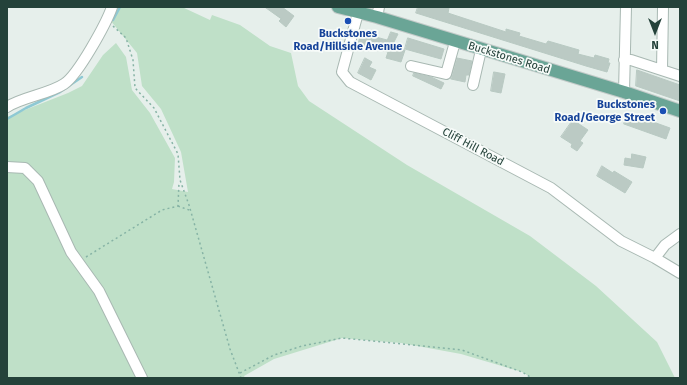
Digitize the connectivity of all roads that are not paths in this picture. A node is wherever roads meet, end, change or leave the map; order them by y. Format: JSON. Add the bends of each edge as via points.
{"nodes":[{"id":1,"x":112,"y":7,"type":"edge"},
{"id":2,"x":338,"y":7,"type":"edge"},
{"id":3,"x":626,"y":7,"type":"edge"},
{"id":4,"x":663,"y":7,"type":"edge"},
{"id":5,"x":378,"y":12,"type":"edge"},
{"id":6,"x":358,"y":13,"type":"junction"},
{"id":7,"x":455,"y":42,"type":"junction"},
{"id":8,"x":481,"y":50,"type":"junction"},
{"id":9,"x":624,"y":60,"type":"junction"},
{"id":10,"x":411,"y":66,"type":"dead end"},
{"id":11,"x":662,"y":70,"type":"junction"},
{"id":12,"x":680,"y":76,"type":"edge"},
{"id":13,"x":473,"y":85,"type":"dead end"},
{"id":14,"x":624,"y":92,"type":"junction"},
{"id":15,"x":7,"y":107,"type":"edge"},
{"id":16,"x":680,"y":110,"type":"edge"},
{"id":17,"x":7,"y":167,"type":"edge"},
{"id":18,"x":680,"y":234,"type":"edge"},
{"id":19,"x":656,"y":258,"type":"junction"},
{"id":20,"x":680,"y":273,"type":"edge"},
{"id":21,"x":142,"y":378,"type":"edge"}],
"edges":[{"from":1,"to":15,"type":"street","via":[[107,21],[72,77],[63,85]]},
{"from":2,"to":6,"type":"main road","name":"Buckstones Road"},
{"from":3,"to":9,"type":"street"},
{"from":4,"to":11,"type":"street"},
{"from":5,"to":6,"type":"main road","name":"Buckstones Road"},
{"from":5,"to":7,"type":"main road","name":"Buckstones Road"},
{"from":6,"to":19,"type":"street","name":"Cliff Hill Road","via":[[342,72],[350,82],[551,188],[621,241]]},
{"from":7,"to":8,"type":"main road","name":"Buckstones Road"},
{"from":7,"to":10,"type":"street","via":[[446,74]]},
{"from":8,"to":13,"type":"street"},
{"from":8,"to":14,"type":"main road","name":"Buckstones Road"},
{"from":9,"to":11,"type":"street"},
{"from":9,"to":14,"type":"street"},
{"from":11,"to":12,"type":"street"},
{"from":14,"to":16,"type":"main road","name":"Buckstones Road"},
{"from":17,"to":21,"type":"street","via":[[25,168],[38,181],[71,252],[99,291]]},
{"from":18,"to":19,"type":"street","via":[[665,246]]},
{"from":19,"to":20,"type":"street"}]}
